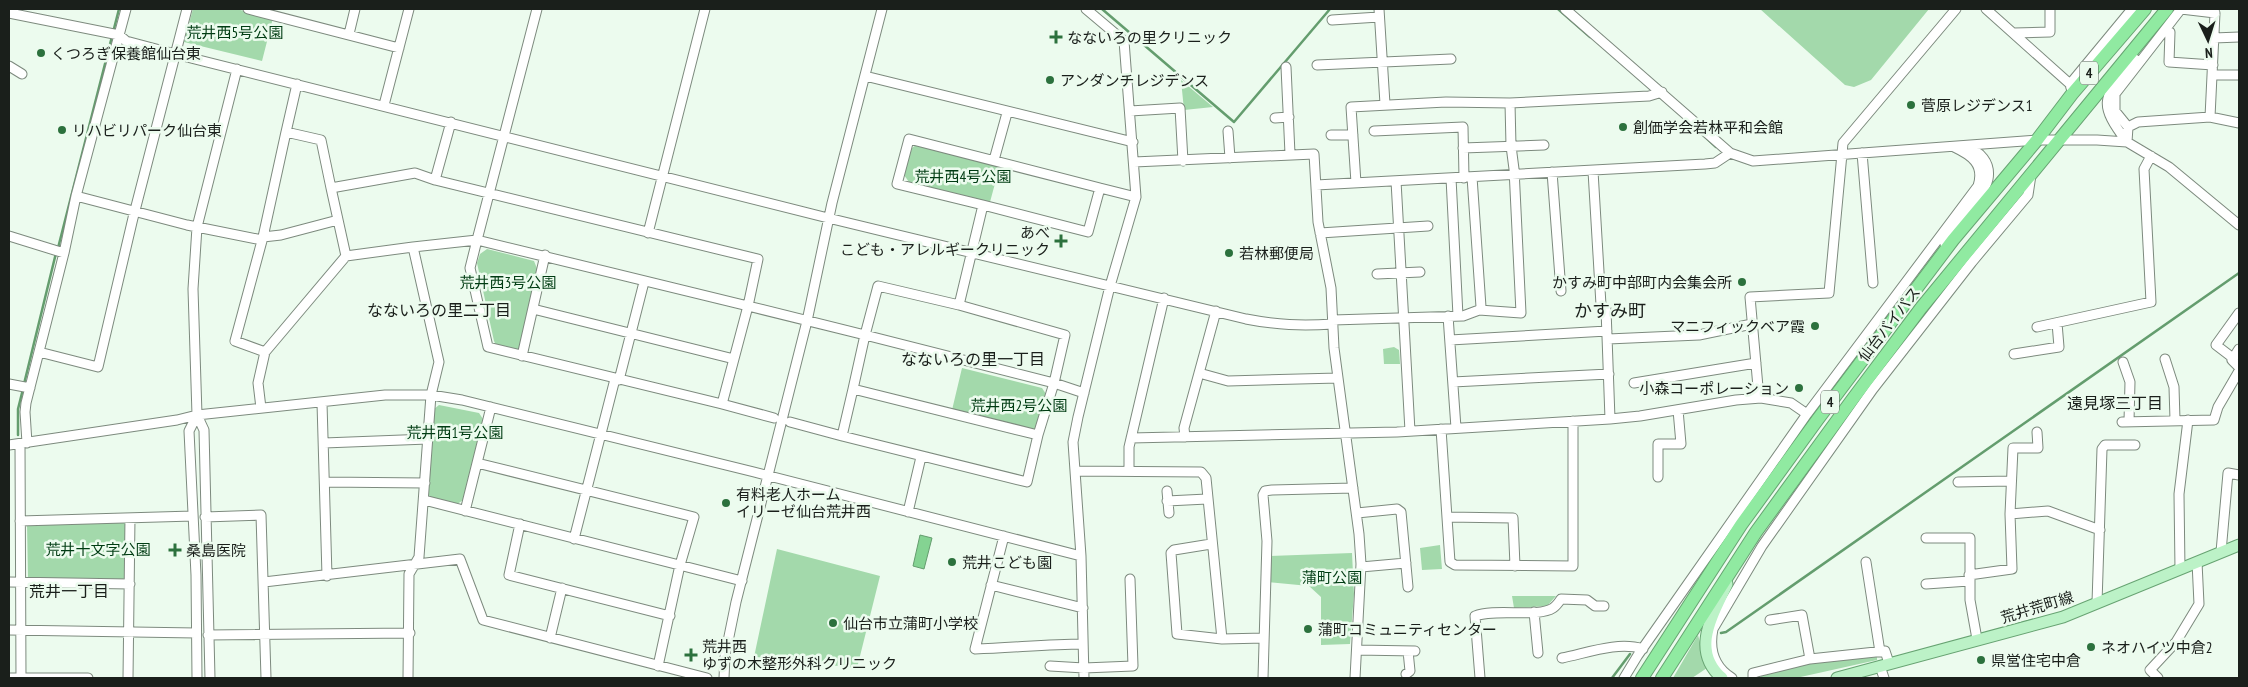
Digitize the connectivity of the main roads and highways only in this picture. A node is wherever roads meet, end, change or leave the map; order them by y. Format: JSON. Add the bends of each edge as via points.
{"nodes":[{"id":1,"x":2144,"y":9,"type":"edge"},
{"id":2,"x":2166,"y":9,"type":"edge"},
{"id":3,"x":2239,"y":545,"type":"edge"},
{"id":4,"x":1738,"y":560,"type":"junction"},
{"id":5,"x":1642,"y":678,"type":"edge"},
{"id":6,"x":1662,"y":678,"type":"edge"},
{"id":7,"x":1722,"y":678,"type":"edge"},
{"id":8,"x":1837,"y":678,"type":"edge"}],
"edges":[{"from":1,"to":5,"type":"highway","name":"仙台バイパス","number":"4","via":[[2071,89],[2036,140],[1933,267],[1812,426],[1657,641]]},
{"from":2,"to":4,"type":"highway","name":"仙台バイパス","number":"4","via":[[1921,308]]},
{"from":3,"to":8,"type":"main road","name":"荒井荒町線","via":[[2063,617]]},
{"from":4,"to":6,"type":"highway","name":"仙台バイパス","number":"4"},
{"from":4,"to":7,"type":"main road","via":[[1704,642],[1707,658]]}]}
